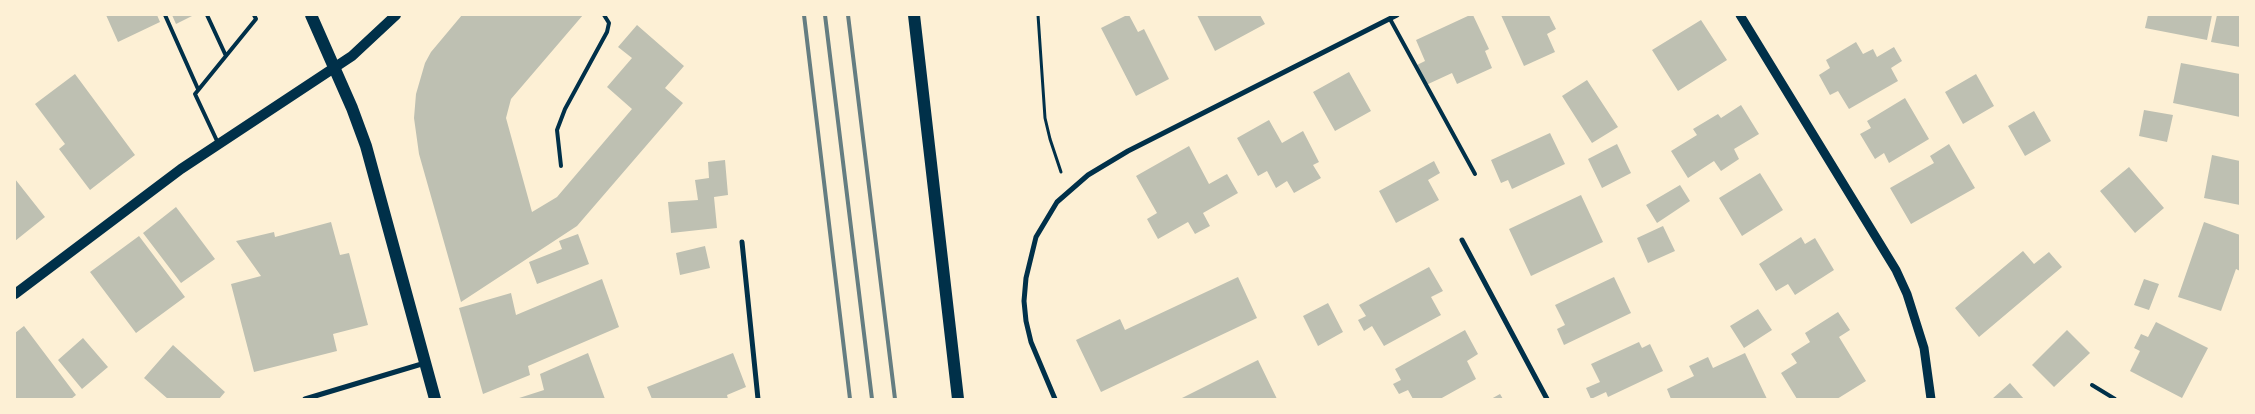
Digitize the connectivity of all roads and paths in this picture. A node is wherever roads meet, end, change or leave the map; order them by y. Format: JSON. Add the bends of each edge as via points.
{"nodes":[{"id":1,"x":165,"y":15,"type":"edge"},
{"id":2,"x":207,"y":15,"type":"edge"},
{"id":3,"x":254,"y":15,"type":"edge"},
{"id":4,"x":311,"y":15,"type":"edge"},
{"id":5,"x":396,"y":15,"type":"edge"},
{"id":6,"x":604,"y":15,"type":"edge"},
{"id":7,"x":914,"y":15,"type":"edge"},
{"id":8,"x":1038,"y":15,"type":"edge"},
{"id":9,"x":1397,"y":15,"type":"edge"},
{"id":10,"x":1740,"y":15,"type":"edge"},
{"id":11,"x":1390,"y":19,"type":"junction"},
{"id":12,"x":226,"y":56,"type":"junction"},
{"id":13,"x":335,"y":68,"type":"junction"},
{"id":14,"x":198,"y":89,"type":"junction"},
{"id":15,"x":218,"y":144,"type":"junction"},
{"id":16,"x":562,"y":166,"type":"dead end"},
{"id":17,"x":1475,"y":174,"type":"dead end"},
{"id":18,"x":1071,"y":189,"type":"junction"},
{"id":19,"x":1462,"y":240,"type":"dead end"},
{"id":20,"x":742,"y":242,"type":"dead end"},
{"id":21,"x":15,"y":294,"type":"edge"},
{"id":22,"x":426,"y":363,"type":"junction"},
{"id":23,"x":2092,"y":386,"type":"dead end"},
{"id":24,"x":306,"y":399,"type":"edge"},
{"id":25,"x":435,"y":399,"type":"edge"},
{"id":26,"x":758,"y":399,"type":"edge"},
{"id":27,"x":958,"y":399,"type":"edge"},
{"id":28,"x":1055,"y":399,"type":"edge"},
{"id":29,"x":1547,"y":399,"type":"edge"},
{"id":30,"x":1931,"y":399,"type":"edge"},
{"id":31,"x":2114,"y":399,"type":"edge"}],
"edges":[{"from":1,"to":14,"type":"lane"},
{"from":2,"to":12,"type":"lane"},
{"from":3,"to":12,"type":"lane","via":[[256,19]]},
{"from":4,"to":13,"type":"main road"},
{"from":5,"to":13,"type":"main road","via":[[366,45]]},
{"from":6,"to":16,"type":"lane","via":[[609,23],[607,32],[557,130]]},
{"from":7,"to":27,"type":"main road"},
{"from":8,"to":18,"type":"path","via":[[1045,118],[1056,160]]},
{"from":9,"to":11,"type":"street"},
{"from":10,"to":30,"type":"street","via":[[1896,270],[1919,329]]},
{"from":11,"to":17,"type":"lane"},
{"from":11,"to":18,"type":"street","via":[[1128,151]]},
{"from":12,"to":14,"type":"lane"},
{"from":13,"to":15,"type":"main road"},
{"from":13,"to":22,"type":"main road","via":[[366,146]]},
{"from":14,"to":15,"type":"lane","via":[[195,94]]},
{"from":15,"to":21,"type":"main road"},
{"from":18,"to":28,"type":"street","via":[[1057,202],[1036,237],[1026,278],[1026,321],[1030,342]]},
{"from":19,"to":29,"type":"street"},
{"from":20,"to":26,"type":"street"},
{"from":22,"to":24,"type":"street"},
{"from":22,"to":25,"type":"main road"},
{"from":23,"to":31,"type":"lane"}]}
